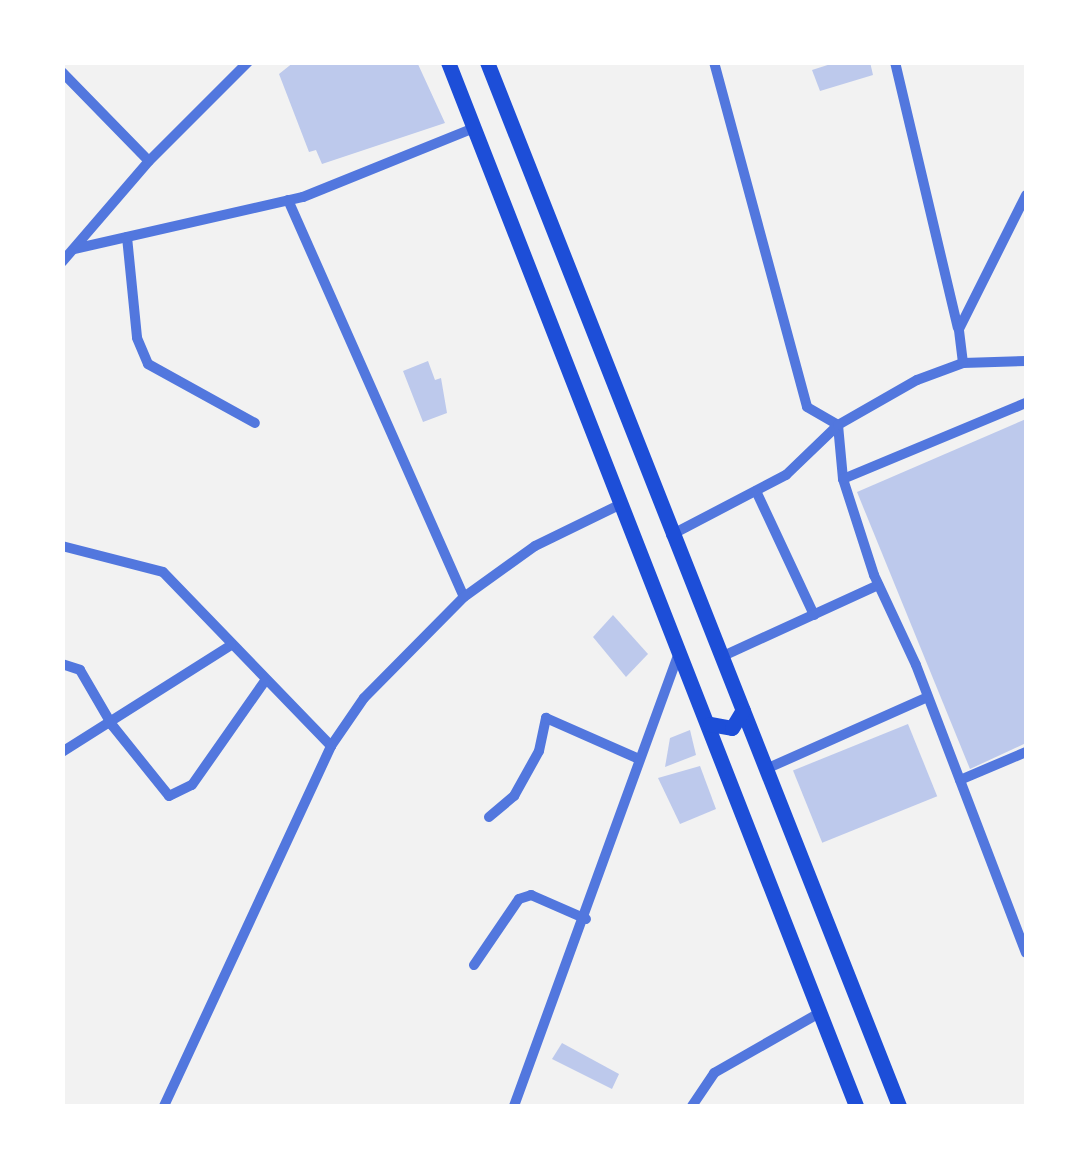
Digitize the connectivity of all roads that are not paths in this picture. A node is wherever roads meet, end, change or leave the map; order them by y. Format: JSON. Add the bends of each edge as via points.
{"nodes":[{"id":1,"x":248,"y":62,"type":"edge"},
{"id":2,"x":448,"y":62,"type":"edge"},
{"id":3,"x":487,"y":62,"type":"edge"},
{"id":4,"x":714,"y":62,"type":"edge"},
{"id":5,"x":895,"y":62,"type":"edge"},
{"id":6,"x":62,"y":72,"type":"edge"},
{"id":7,"x":474,"y":128,"type":"junction"},
{"id":8,"x":149,"y":161,"type":"junction"},
{"id":9,"x":1026,"y":194,"type":"edge"},
{"id":10,"x":288,"y":200,"type":"junction"},
{"id":11,"x":127,"y":236,"type":"junction"},
{"id":12,"x":74,"y":249,"type":"junction"},
{"id":13,"x":62,"y":262,"type":"edge"},
{"id":14,"x":959,"y":329,"type":"junction"},
{"id":15,"x":1026,"y":361,"type":"edge"},
{"id":16,"x":963,"y":363,"type":"junction"},
{"id":17,"x":1026,"y":403,"type":"edge"},
{"id":18,"x":255,"y":424,"type":"dead end"},
{"id":19,"x":838,"y":425,"type":"junction"},
{"id":20,"x":843,"y":479,"type":"junction"},
{"id":21,"x":756,"y":490,"type":"junction"},
{"id":22,"x":619,"y":505,"type":"junction"},
{"id":23,"x":671,"y":534,"type":"junction"},
{"id":24,"x":62,"y":546,"type":"edge"},
{"id":25,"x":878,"y":585,"type":"junction"},
{"id":26,"x":464,"y":596,"type":"junction"},
{"id":27,"x":814,"y":614,"type":"junction"},
{"id":28,"x":231,"y":645,"type":"junction"},
{"id":29,"x":679,"y":652,"type":"junction"},
{"id":30,"x":721,"y":657,"type":"junction"},
{"id":31,"x":62,"y":664,"type":"edge"},
{"id":32,"x":264,"y":682,"type":"junction"},
{"id":33,"x":928,"y":696,"type":"junction"},
{"id":34,"x":744,"y":710,"type":"junction"},
{"id":35,"x":710,"y":724,"type":"junction"},
{"id":36,"x":112,"y":725,"type":"junction"},
{"id":37,"x":332,"y":746,"type":"junction"},
{"id":38,"x":62,"y":752,"type":"edge"},
{"id":39,"x":1026,"y":752,"type":"edge"},
{"id":40,"x":640,"y":758,"type":"junction"},
{"id":41,"x":766,"y":769,"type":"junction"},
{"id":42,"x":960,"y":780,"type":"junction"},
{"id":43,"x":489,"y":817,"type":"dead end"},
{"id":44,"x":586,"y":919,"type":"junction"},
{"id":45,"x":1026,"y":953,"type":"edge"},
{"id":46,"x":474,"y":964,"type":"dead end"},
{"id":47,"x":819,"y":1012,"type":"junction"},
{"id":48,"x":164,"y":1106,"type":"edge"},
{"id":49,"x":514,"y":1106,"type":"edge"},
{"id":50,"x":692,"y":1106,"type":"edge"},
{"id":51,"x":856,"y":1106,"type":"edge"},
{"id":52,"x":899,"y":1106,"type":"edge"}],
"edges":[{"from":1,"to":8,"type":"street"},
{"from":2,"to":7,"type":"main road"},
{"from":3,"to":23,"type":"main road"},
{"from":4,"to":19,"type":"street","via":[[807,407]]},
{"from":5,"to":14,"type":"street"},
{"from":6,"to":8,"type":"street"},
{"from":7,"to":10,"type":"street"},
{"from":7,"to":22,"type":"main road"},
{"from":8,"to":12,"type":"street"},
{"from":9,"to":14,"type":"street"},
{"from":10,"to":11,"type":"street"},
{"from":10,"to":26,"type":"street"},
{"from":11,"to":12,"type":"street"},
{"from":11,"to":18,"type":"street","via":[[137,338],[148,364]]},
{"from":12,"to":13,"type":"street"},
{"from":14,"to":16,"type":"street"},
{"from":15,"to":16,"type":"street"},
{"from":16,"to":19,"type":"street","via":[[917,380]]},
{"from":17,"to":20,"type":"street"},
{"from":19,"to":20,"type":"street"},
{"from":19,"to":21,"type":"street","via":[[786,476]]},
{"from":20,"to":25,"type":"street"},
{"from":21,"to":23,"type":"street"},
{"from":21,"to":27,"type":"street"},
{"from":22,"to":26,"type":"street","via":[[535,546]]},
{"from":22,"to":29,"type":"main road"},
{"from":23,"to":30,"type":"main road"},
{"from":24,"to":28,"type":"street","via":[[163,572]]},
{"from":25,"to":27,"type":"street"},
{"from":25,"to":33,"type":"street"},
{"from":26,"to":37,"type":"street","via":[[388,671]]},
{"from":27,"to":30,"type":"street"},
{"from":28,"to":32,"type":"street"},
{"from":28,"to":36,"type":"street"},
{"from":29,"to":35,"type":"main road"},
{"from":29,"to":40,"type":"street"},
{"from":30,"to":34,"type":"main road"},
{"from":31,"to":36,"type":"street","via":[[80,670]]},
{"from":32,"to":36,"type":"street","via":[[192,785],[169,796]]},
{"from":32,"to":37,"type":"street"},
{"from":33,"to":41,"type":"street"},
{"from":33,"to":42,"type":"street"},
{"from":34,"to":35,"type":"main road","via":[[732,728]]},
{"from":34,"to":41,"type":"main road"},
{"from":35,"to":47,"type":"main road"},
{"from":36,"to":38,"type":"street"},
{"from":37,"to":48,"type":"street"},
{"from":39,"to":42,"type":"street"},
{"from":40,"to":43,"type":"street","via":[[546,718],[539,750],[514,796]]},
{"from":40,"to":44,"type":"street"},
{"from":41,"to":52,"type":"main road"},
{"from":42,"to":45,"type":"street"},
{"from":44,"to":46,"type":"street","via":[[531,895],[519,900]]},
{"from":44,"to":49,"type":"street"},
{"from":47,"to":50,"type":"street","via":[[714,1073]]},
{"from":47,"to":51,"type":"main road"}]}
